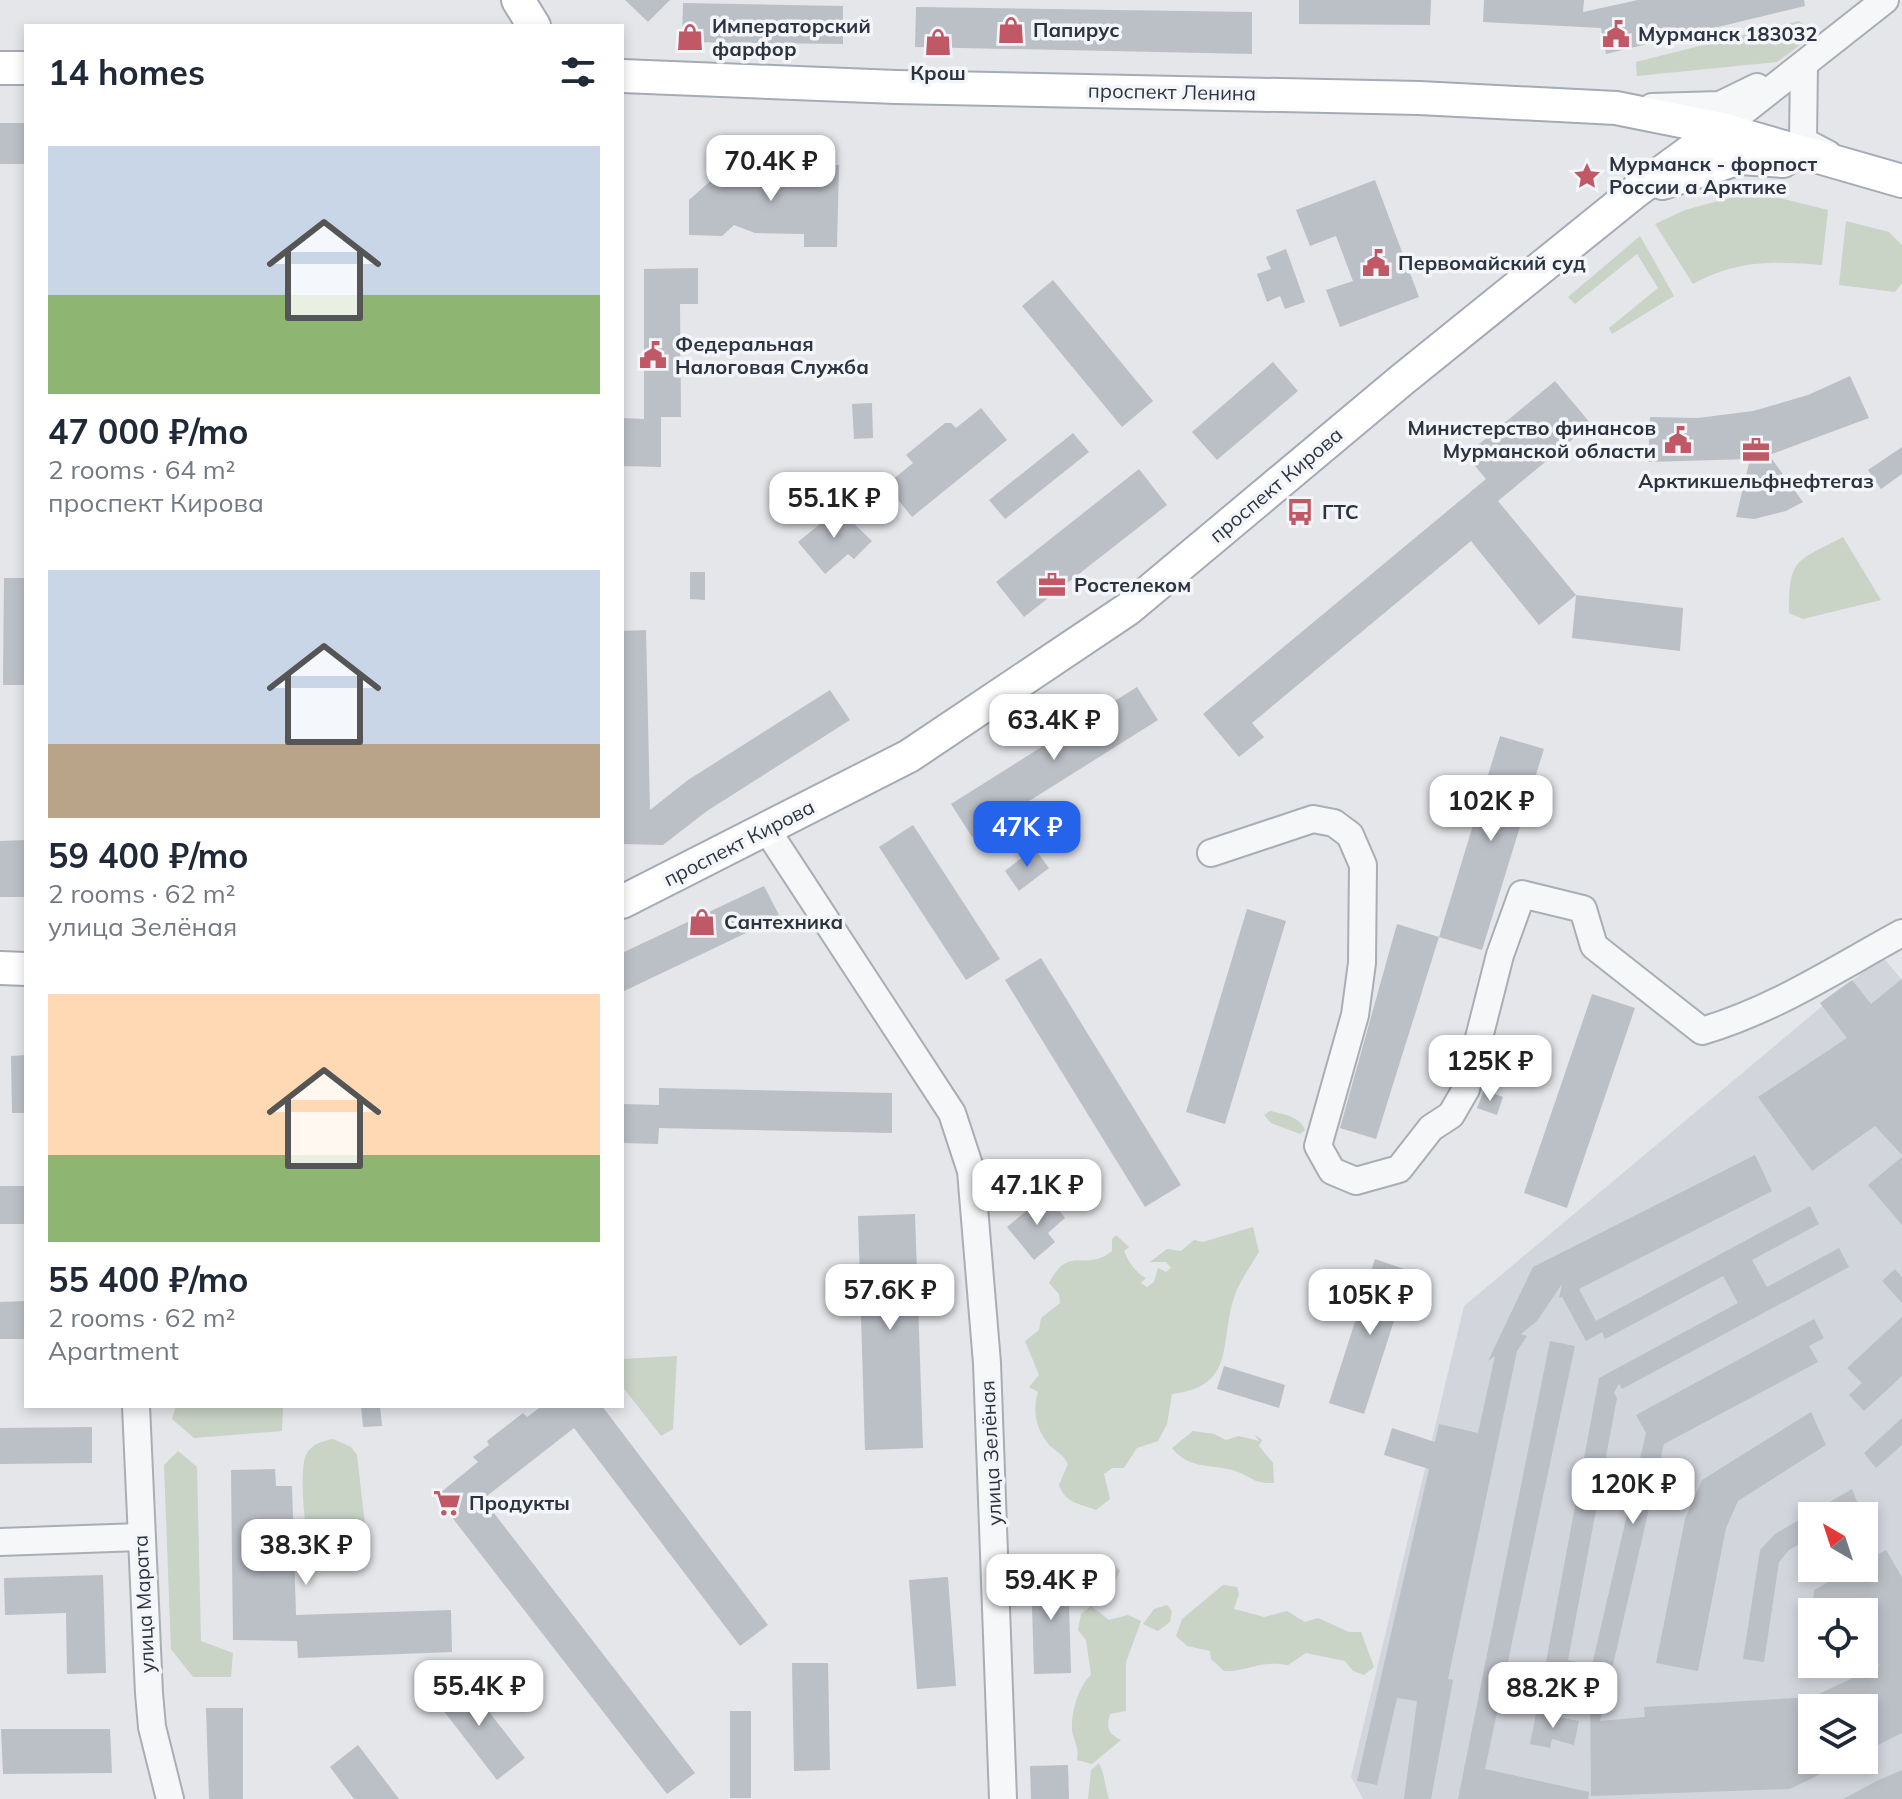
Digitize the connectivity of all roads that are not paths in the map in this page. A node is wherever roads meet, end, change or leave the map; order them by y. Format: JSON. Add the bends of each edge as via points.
{"nodes":[{"id":1,"x":518,"y":0,"type":"edge"},
{"id":2,"x":1885,"y":0,"type":"edge"},
{"id":3,"x":533,"y":24,"type":"edge"},
{"id":4,"x":1804,"y":64,"type":"junction"},
{"id":5,"x":0,"y":68,"type":"edge"},
{"id":6,"x":24,"y":68,"type":"edge"},
{"id":7,"x":624,"y":76,"type":"edge"},
{"id":8,"x":1616,"y":108,"type":"junction"},
{"id":9,"x":1721,"y":129,"type":"junction"},
{"id":10,"x":1849,"y":166,"type":"junction"},
{"id":11,"x":1902,"y":181,"type":"edge"},
{"id":12,"x":1636,"y":191,"type":"junction"},
{"id":13,"x":767,"y":830,"type":"junction"},
{"id":14,"x":1211,"y":853,"type":"dead end"},
{"id":15,"x":624,"y":901,"type":"edge"},
{"id":16,"x":1902,"y":933,"type":"edge"},
{"id":17,"x":0,"y":968,"type":"edge"},
{"id":18,"x":24,"y":969,"type":"edge"},
{"id":19,"x":136,"y":1408,"type":"edge"},
{"id":20,"x":140,"y":1537,"type":"junction"},
{"id":21,"x":0,"y":1542,"type":"edge"},
{"id":22,"x":170,"y":1799,"type":"edge"},
{"id":23,"x":1003,"y":1799,"type":"edge"}],
"edges":[{"from":1,"to":3,"type":"main road"},
{"from":2,"to":4,"type":"street","name":"проспект Кирова"},
{"from":4,"to":8,"type":"street","via":[[1720,105]]},
{"from":4,"to":9,"type":"street","name":"проспект Кирова"},
{"from":4,"to":10,"type":"street","via":[[1803,141]]},
{"from":5,"to":6,"type":"main road"},
{"from":7,"to":8,"type":"main road","name":"проспект Ленина"},
{"from":8,"to":9,"type":"main road","name":"проспект Ленина"},
{"from":9,"to":10,"type":"main road","name":"проспект Ленина"},
{"from":9,"to":12,"type":"main road","name":"проспект Кирова"},
{"from":10,"to":11,"type":"main road"},
{"from":10,"to":12,"type":"main road","via":[[1740,158]]},
{"from":12,"to":13,"type":"main road","name":"проспект Кирова","via":[[1128,609],[909,756]]},
{"from":13,"to":15,"type":"main road","name":"проспект Кирова"},
{"from":13,"to":23,"type":"street","name":"улица Зелёная","via":[[952,1113],[971,1171],[987,1363]]},
{"from":14,"to":16,"type":"street","via":[[1313,819],[1334,823],[1350,835],[1363,865],[1362,963],[1355,1015],[1318,1146],[1332,1171],[1356,1181],[1399,1169],[1431,1128],[1451,1115],[1466,1089],[1500,955],[1522,894],[1583,909],[1594,946],[1702,1031],[1797,994]]},
{"from":17,"to":18,"type":"main road"},
{"from":19,"to":20,"type":"street","name":"улица Марата"},
{"from":20,"to":21,"type":"street"},
{"from":20,"to":22,"type":"street","name":"улица Марата","via":[[152,1727]]}]}
